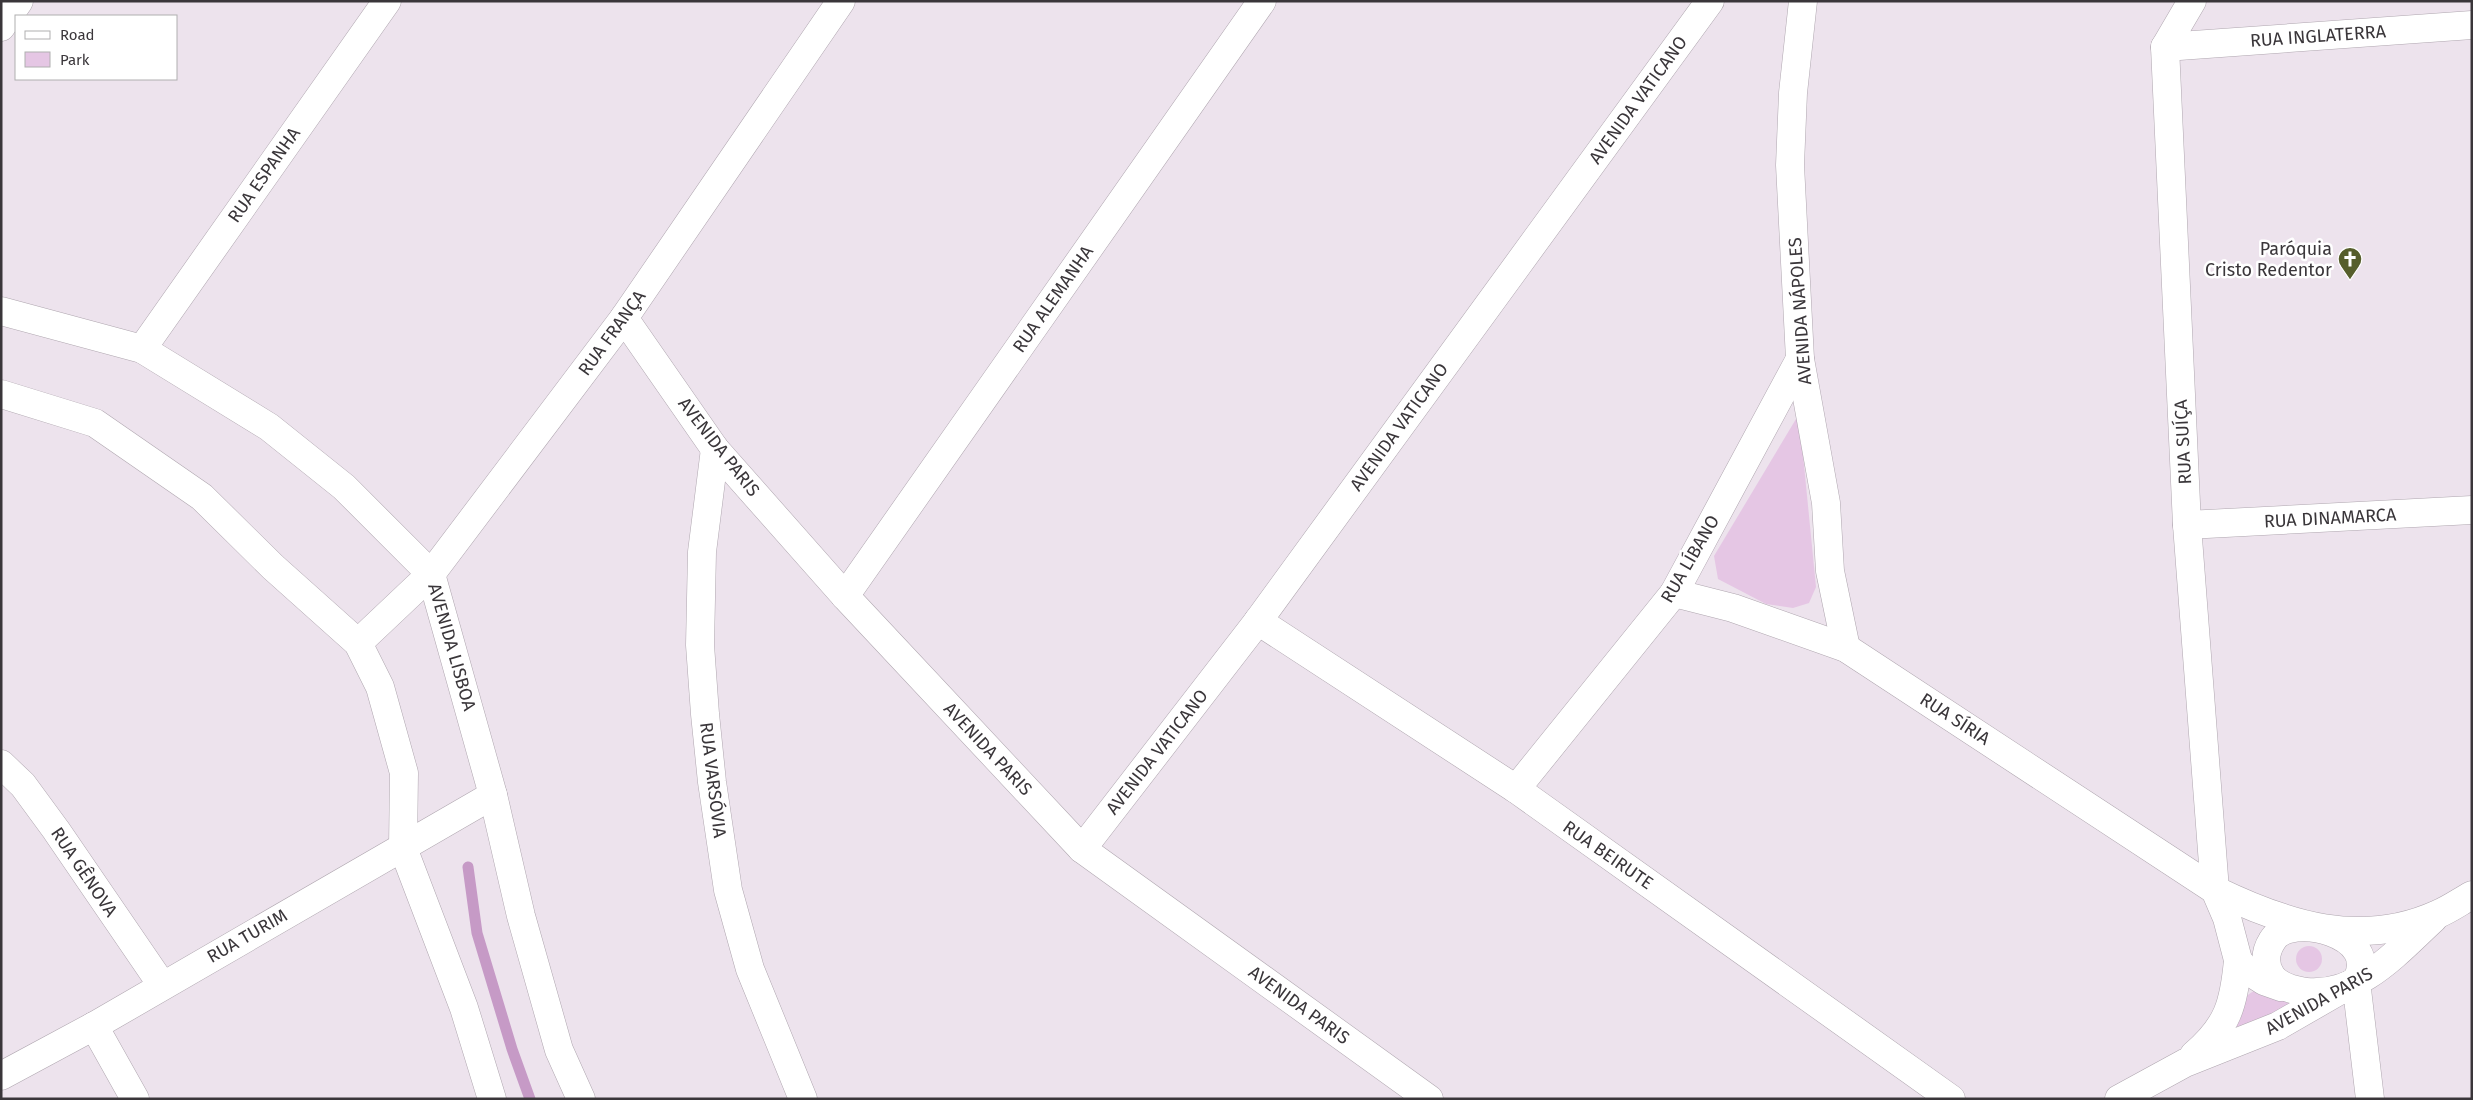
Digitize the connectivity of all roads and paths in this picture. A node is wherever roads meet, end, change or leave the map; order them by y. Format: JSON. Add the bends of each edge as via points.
{"nodes":[{"id":1,"x":19,"y":1,"type":"edge"},
{"id":2,"x":387,"y":1,"type":"edge"},
{"id":3,"x":841,"y":1,"type":"edge"},
{"id":4,"x":1262,"y":1,"type":"edge"},
{"id":5,"x":1710,"y":1,"type":"edge"},
{"id":6,"x":1803,"y":1,"type":"edge"},
{"id":7,"x":2192,"y":1,"type":"edge"},
{"id":8,"x":2472,"y":25,"type":"edge"},
{"id":9,"x":1,"y":27,"type":"edge"},
{"id":10,"x":2165,"y":47,"type":"junction"},
{"id":11,"x":1,"y":311,"type":"edge"},
{"id":12,"x":624,"y":318,"type":"junction"},
{"id":13,"x":142,"y":349,"type":"junction"},
{"id":14,"x":1800,"y":359,"type":"junction"},
{"id":15,"x":1,"y":394,"type":"edge"},
{"id":16,"x":715,"y":449,"type":"junction"},
{"id":17,"x":2472,"y":510,"type":"edge"},
{"id":18,"x":2187,"y":525,"type":"junction"},
{"id":19,"x":431,"y":574,"type":"junction"},
{"id":20,"x":1674,"y":593,"type":"junction"},
{"id":21,"x":845,"y":596,"type":"junction"},
{"id":22,"x":1258,"y":621,"type":"junction"},
{"id":23,"x":358,"y":643,"type":"junction"},
{"id":24,"x":1846,"y":648,"type":"junction"},
{"id":25,"x":1,"y":764,"type":"edge"},
{"id":26,"x":1516,"y":789,"type":"junction"},
{"id":27,"x":493,"y":795,"type":"junction"},
{"id":28,"x":403,"y":848,"type":"junction"},
{"id":29,"x":1082,"y":848,"type":"junction"},
{"id":30,"x":2215,"y":890,"type":"junction"},
{"id":31,"x":2472,"y":895,"type":"edge"},
{"id":32,"x":2437,"y":914,"type":"junction"},
{"id":33,"x":2324,"y":929,"type":"junction"},
{"id":34,"x":2238,"y":960,"type":"junction"},
{"id":35,"x":2356,"y":981,"type":"junction"},
{"id":36,"x":162,"y":985,"type":"junction"},
{"id":37,"x":2297,"y":991,"type":"junction"},
{"id":38,"x":94,"y":1026,"type":"junction"},
{"id":39,"x":2185,"y":1063,"type":"junction"},
{"id":40,"x":1,"y":1076,"type":"edge"},
{"id":41,"x":135,"y":1099,"type":"edge"},
{"id":42,"x":492,"y":1099,"type":"edge"},
{"id":43,"x":582,"y":1099,"type":"edge"},
{"id":44,"x":803,"y":1099,"type":"edge"},
{"id":45,"x":1429,"y":1099,"type":"edge"},
{"id":46,"x":1951,"y":1099,"type":"edge"},
{"id":47,"x":2120,"y":1099,"type":"edge"},
{"id":48,"x":2370,"y":1099,"type":"edge"}],
"edges":[{"from":1,"to":9,"type":"street"},
{"from":2,"to":13,"type":"street","name":"RUA ESPANHA"},
{"from":3,"to":12,"type":"street","name":"RUA FRANÇA"},
{"from":4,"to":21,"type":"street","name":"RUA ALEMANHA"},
{"from":5,"to":22,"type":"street","name":"AVENIDA VATICANO"},
{"from":6,"to":14,"type":"street","name":"AVENIDA NÁPOLES","via":[[1793,93],[1790,165]]},
{"from":7,"to":10,"type":"street"},
{"from":8,"to":10,"type":"street","name":"RUA INGLATERRA"},
{"from":10,"to":18,"type":"street","name":"RUA SUÍÇA"},
{"from":11,"to":13,"type":"street","name":"AVENIDA LISBOA"},
{"from":12,"to":16,"type":"street","name":"AVENIDA PARIS"},
{"from":12,"to":19,"type":"street","name":"RUA FRANÇA"},
{"from":13,"to":19,"type":"street","name":"AVENIDA LISBOA","via":[[269,427],[344,487]]},
{"from":14,"to":20,"type":"street","name":"RUA LÍBANO"},
{"from":14,"to":24,"type":"street","name":"AVENIDA NÁPOLES","via":[[1826,502],[1830,571]]},
{"from":15,"to":23,"type":"street","via":[[95,423],[202,497],[273,567]]},
{"from":16,"to":21,"type":"street","name":"AVENIDA PARIS"},
{"from":16,"to":44,"type":"street","name":"RUA VARSÓVIA","via":[[702,552],[700,645],[712,782],[728,890],[750,969]]},
{"from":17,"to":18,"type":"street","name":"RUA DINAMARCA"},
{"from":18,"to":30,"type":"street","name":"RUA SUÍÇA"},
{"from":19,"to":23,"type":"street","name":"RUA FRANÇA"},
{"from":19,"to":27,"type":"street","name":"AVENIDA LISBOA"},
{"from":20,"to":24,"type":"street","name":"RUA SÍRIA","via":[[1732,608]]},
{"from":20,"to":26,"type":"street","name":"RUA LÍBANO"},
{"from":21,"to":29,"type":"street","name":"AVENIDA PARIS"},
{"from":22,"to":26,"type":"street","name":"RUA BEIRUTE"},
{"from":22,"to":29,"type":"street","name":"AVENIDA VATICANO"},
{"from":23,"to":28,"type":"street","via":[[380,687],[404,773]]},
{"from":24,"to":30,"type":"street","name":"RUA SÍRIA"},
{"from":25,"to":36,"type":"street","name":"RUA GÊNOVA","via":[[23,785],[56,830]]},
{"from":26,"to":46,"type":"street","name":"RUA BEIRUTE"},
{"from":27,"to":28,"type":"street","name":"RUA TURIM"},
{"from":27,"to":43,"type":"street","name":"AVENIDA LISBOA","via":[[521,916],[559,1050]]},
{"from":28,"to":36,"type":"street","name":"RUA TURIM"},
{"from":28,"to":42,"type":"street","via":[[464,1008]]},
{"from":29,"to":45,"type":"street","name":"AVENIDA PARIS"},
{"from":30,"to":33,"type":"street","name":"AVENIDA PARIS","via":[[2266,911]]},
{"from":30,"to":34,"type":"street","name":"AVENIDA PARIS","via":[[2228,918]]},
{"from":31,"to":32,"type":"street","name":"AVENIDA PARIS"},
{"from":32,"to":33,"type":"street","name":"AVENIDA PARIS","via":[[2375,932]]},
{"from":32,"to":35,"type":"street","name":"AVENIDA PARIS","via":[[2375,971]]},
{"from":33,"to":35,"type":"street","via":[[2344,938],[2357,951],[2361,968]]},
{"from":33,"to":37,"type":"street","via":[[2284,931],[2273,938],[2269,946],[2266,960],[2271,975],[2283,986]]},
{"from":34,"to":37,"type":"street","name":"AVENIDA PARIS","via":[[2245,969],[2264,981]]},
{"from":34,"to":39,"type":"street","name":"AVENIDA PARIS","via":[[2230,1008],[2220,1029]]},
{"from":35,"to":37,"type":"street","via":[[2334,991]]},
{"from":35,"to":39,"type":"street","name":"AVENIDA PARIS","via":[[2278,1026]]},
{"from":35,"to":48,"type":"street"},
{"from":36,"to":38,"type":"street","name":"RUA TURIM"},
{"from":38,"to":40,"type":"street","name":"RUA TURIM"},
{"from":38,"to":41,"type":"street"},
{"from":39,"to":47,"type":"street","name":"AVENIDA PARIS"}]}
